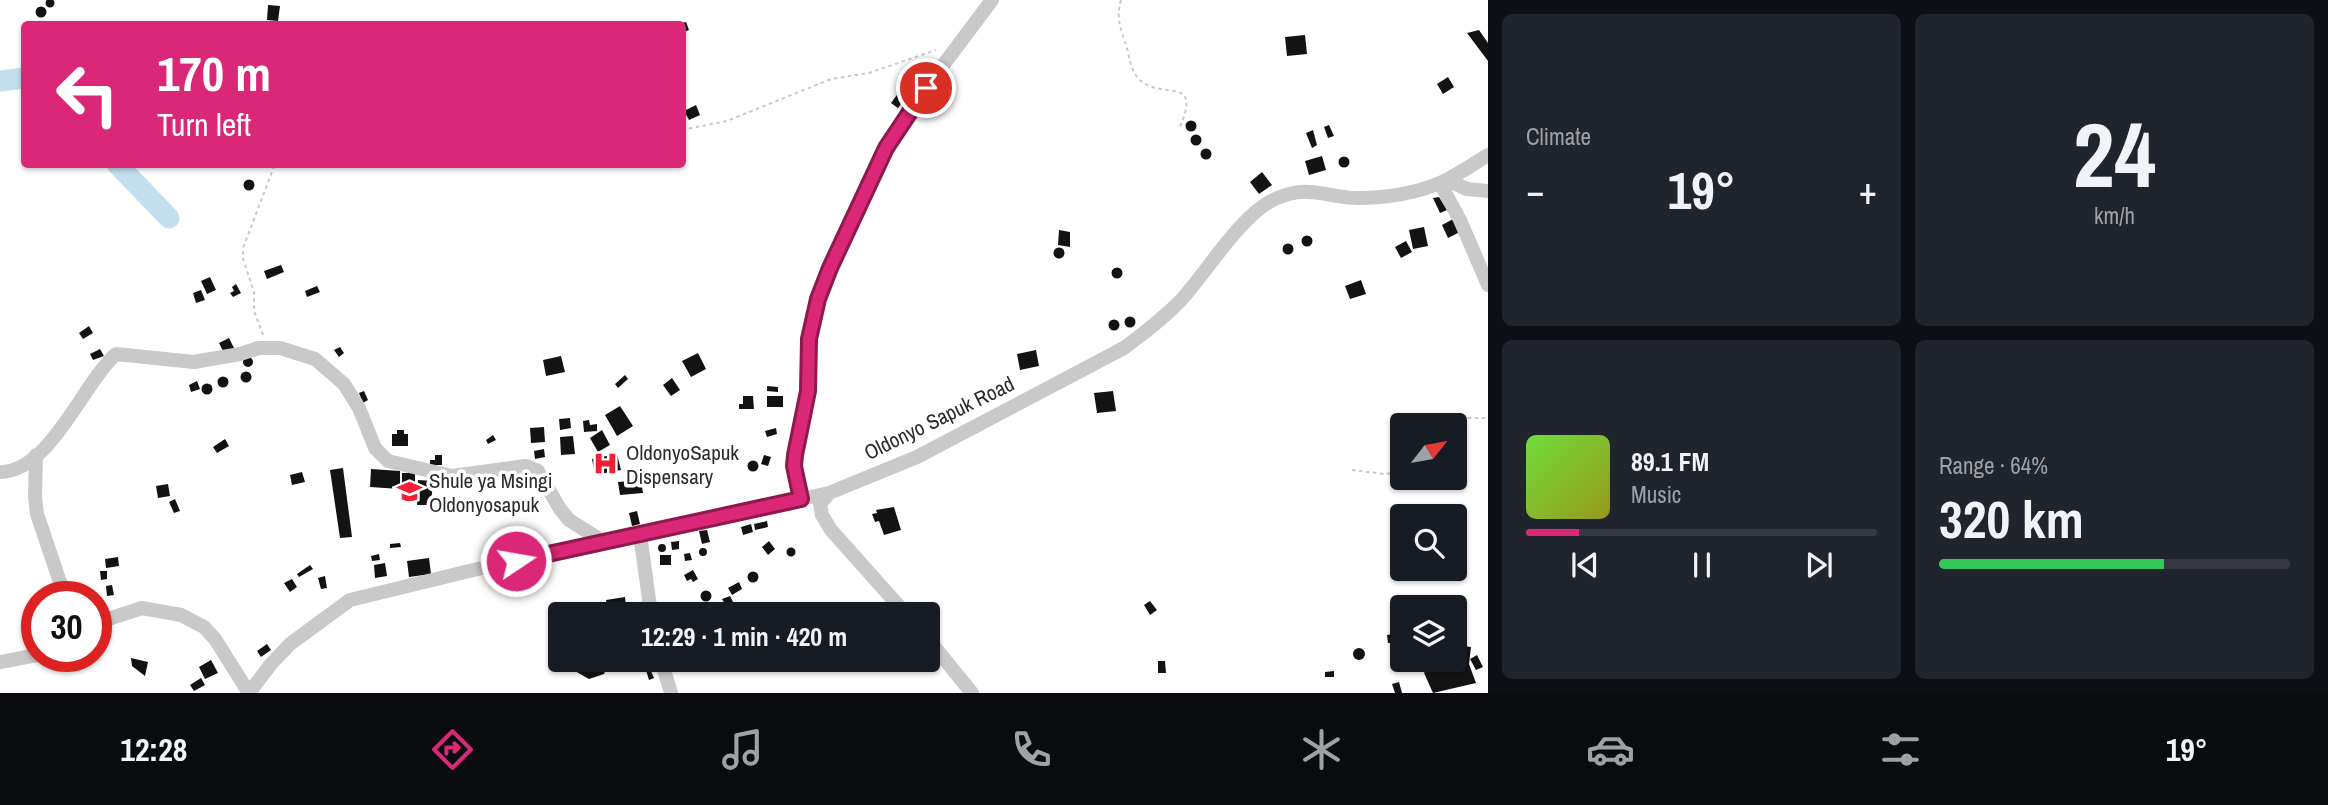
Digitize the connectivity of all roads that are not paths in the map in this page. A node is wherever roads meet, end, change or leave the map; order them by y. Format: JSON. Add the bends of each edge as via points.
{"nodes":[{"id":1,"x":992,"y":0,"type":"edge"},
{"id":2,"x":1488,"y":155,"type":"edge"},
{"id":3,"x":1443,"y":182,"type":"junction"},
{"id":4,"x":1488,"y":191,"type":"edge"},
{"id":5,"x":1488,"y":285,"type":"edge"},
{"id":6,"x":36,"y":454,"type":"junction"},
{"id":7,"x":0,"y":472,"type":"edge"},
{"id":8,"x":829,"y":493,"type":"junction"},
{"id":9,"x":801,"y":499,"type":"junction"},
{"id":10,"x":640,"y":534,"type":"junction"},
{"id":11,"x":604,"y":542,"type":"junction"},
{"id":12,"x":60,"y":581,"type":"edge"},
{"id":13,"x":649,"y":602,"type":"edge"},
{"id":14,"x":895,"y":602,"type":"edge"},
{"id":15,"x":112,"y":618,"type":"edge"},
{"id":16,"x":940,"y":654,"type":"edge"},
{"id":17,"x":21,"y":658,"type":"edge"},
{"id":18,"x":0,"y":662,"type":"edge"},
{"id":19,"x":665,"y":672,"type":"edge"},
{"id":20,"x":249,"y":693,"type":"edge"},
{"id":21,"x":671,"y":693,"type":"edge"},
{"id":22,"x":972,"y":693,"type":"edge"}],
"edges":[{"from":1,"to":9,"type":"street","via":[[886,148],[818,299],[794,466]]},
{"from":2,"to":3,"type":"street","name":"Oldonyo Sapuk Road"},
{"from":3,"to":4,"type":"street"},
{"from":3,"to":5,"type":"street"},
{"from":3,"to":8,"type":"street","name":"Oldonyo Sapuk Road","via":[[1373,198],[1309,190],[1267,203],[1181,299],[1124,348],[918,457]]},
{"from":6,"to":7,"type":"street","via":[[25,464]]},
{"from":6,"to":11,"type":"street","via":[[62,428],[116,354],[194,362],[280,348],[307,355],[332,373],[352,396],[375,448],[388,461],[452,477],[533,468],[569,520]]},
{"from":6,"to":12,"type":"street","via":[[37,513]]},
{"from":8,"to":9,"type":"street","name":"Oldonyo Sapuk Road"},
{"from":8,"to":14,"type":"street","via":[[820,504],[831,530]]},
{"from":9,"to":10,"type":"street","name":"Oldonyo Sapuk Road"},
{"from":10,"to":11,"type":"street","name":"Oldonyo Sapuk Road"},
{"from":10,"to":13,"type":"street"},
{"from":11,"to":20,"type":"street","name":"Oldonyo Sapuk Road","via":[[350,600],[290,644]]},
{"from":15,"to":20,"type":"street","via":[[142,608],[181,615],[204,627]]},
{"from":16,"to":22,"type":"street"},
{"from":17,"to":18,"type":"street"},
{"from":19,"to":21,"type":"street"}]}
